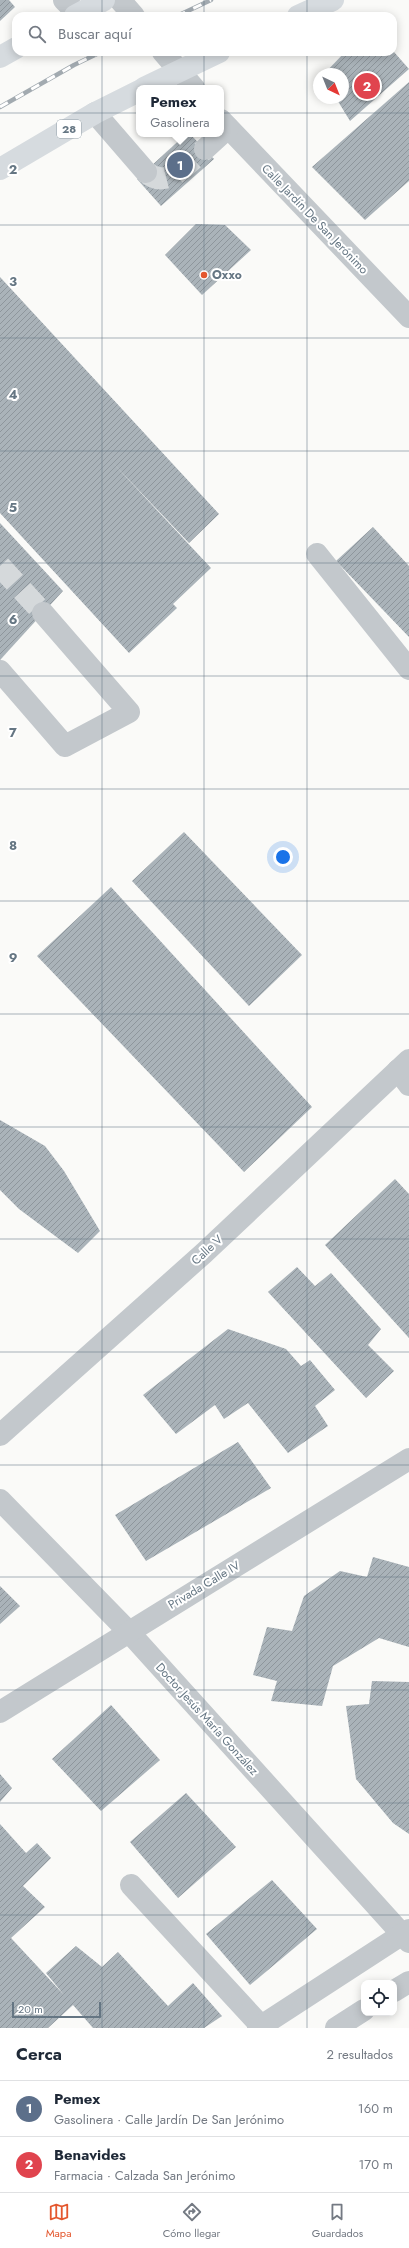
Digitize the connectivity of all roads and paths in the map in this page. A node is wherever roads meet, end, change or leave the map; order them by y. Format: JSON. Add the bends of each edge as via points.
{"nodes":[{"id":1,"x":104,"y":0,"type":"edge"},
{"id":2,"x":120,"y":0,"type":"edge"},
{"id":3,"x":333,"y":0,"type":"edge"},
{"id":4,"x":72,"y":10,"type":"edge"},
{"id":5,"x":130,"y":12,"type":"edge"},
{"id":6,"x":307,"y":12,"type":"edge"},
{"id":7,"x":167,"y":56,"type":"edge"},
{"id":8,"x":210,"y":56,"type":"edge"},
{"id":9,"x":179,"y":70,"type":"junction"},
{"id":10,"x":150,"y":85,"type":"edge"},
{"id":11,"x":192,"y":85,"type":"edge"},
{"id":12,"x":136,"y":92,"type":"edge"},
{"id":13,"x":95,"y":113,"type":"junction"},
{"id":14,"x":225,"y":124,"type":"edge"},
{"id":15,"x":215,"y":137,"type":"edge"},
{"id":16,"x":205,"y":149,"type":"tunnel mouth"},
{"id":17,"x":0,"y":169,"type":"edge"},
{"id":18,"x":146,"y":172,"type":"tunnel mouth"},
{"id":19,"x":409,"y":317,"type":"edge"},
{"id":20,"x":317,"y":554,"type":"dead end"},
{"id":21,"x":43,"y":613,"type":"tunnel mouth"},
{"id":22,"x":409,"y":669,"type":"edge"},
{"id":23,"x":0,"y":671,"type":"edge"},
{"id":24,"x":405,"y":1072,"type":"edge"},
{"id":25,"x":0,"y":1434,"type":"edge"},
{"id":26,"x":409,"y":1459,"type":"edge"},
{"id":27,"x":0,"y":1500,"type":"edge"},
{"id":28,"x":128,"y":1631,"type":"junction"},
{"id":29,"x":0,"y":1712,"type":"edge"},
{"id":30,"x":131,"y":1885,"type":"dead end"},
{"id":31,"x":407,"y":1936,"type":"edge"},
{"id":32,"x":409,"y":1982,"type":"edge"},
{"id":33,"x":397,"y":1989,"type":"edge"},
{"id":34,"x":361,"y":2012,"type":"edge"},
{"id":35,"x":259,"y":2027,"type":"edge"},
{"id":36,"x":336,"y":2028,"type":"edge"}],
"edges":[{"from":1,"to":4,"type":"main road"},
{"from":2,"to":5,"type":"street"},
{"from":3,"to":6,"type":"main road"},
{"from":7,"to":9,"type":"street"},
{"from":8,"to":9,"type":"main road"},
{"from":9,"to":10,"type":"main road"},
{"from":9,"to":11,"type":"street"},
{"from":12,"to":13,"type":"main road","number":"28"},
{"from":13,"to":17,"type":"main road","number":"28"},
{"from":13,"to":18,"type":"street"},
{"from":14,"to":19,"type":"street","name":"Calle Jardín De San Jerónimo"},
{"from":15,"to":16,"type":"street"},
{"from":20,"to":22,"type":"street"},
{"from":21,"to":23,"type":"street","via":[[130,712],[65,746]]},
{"from":24,"to":25,"type":"street","name":"Calle V"},
{"from":26,"to":28,"type":"street","name":"Privada Calle IV"},
{"from":27,"to":28,"type":"street","name":"Doctor Jesús María González"},
{"from":28,"to":29,"type":"street","name":"Privada Calle IV"},
{"from":28,"to":31,"type":"street","name":"Doctor Jesús María González"},
{"from":30,"to":35,"type":"street"},
{"from":31,"to":35,"type":"street"},
{"from":32,"to":33,"type":"street"},
{"from":34,"to":36,"type":"street"}]}
